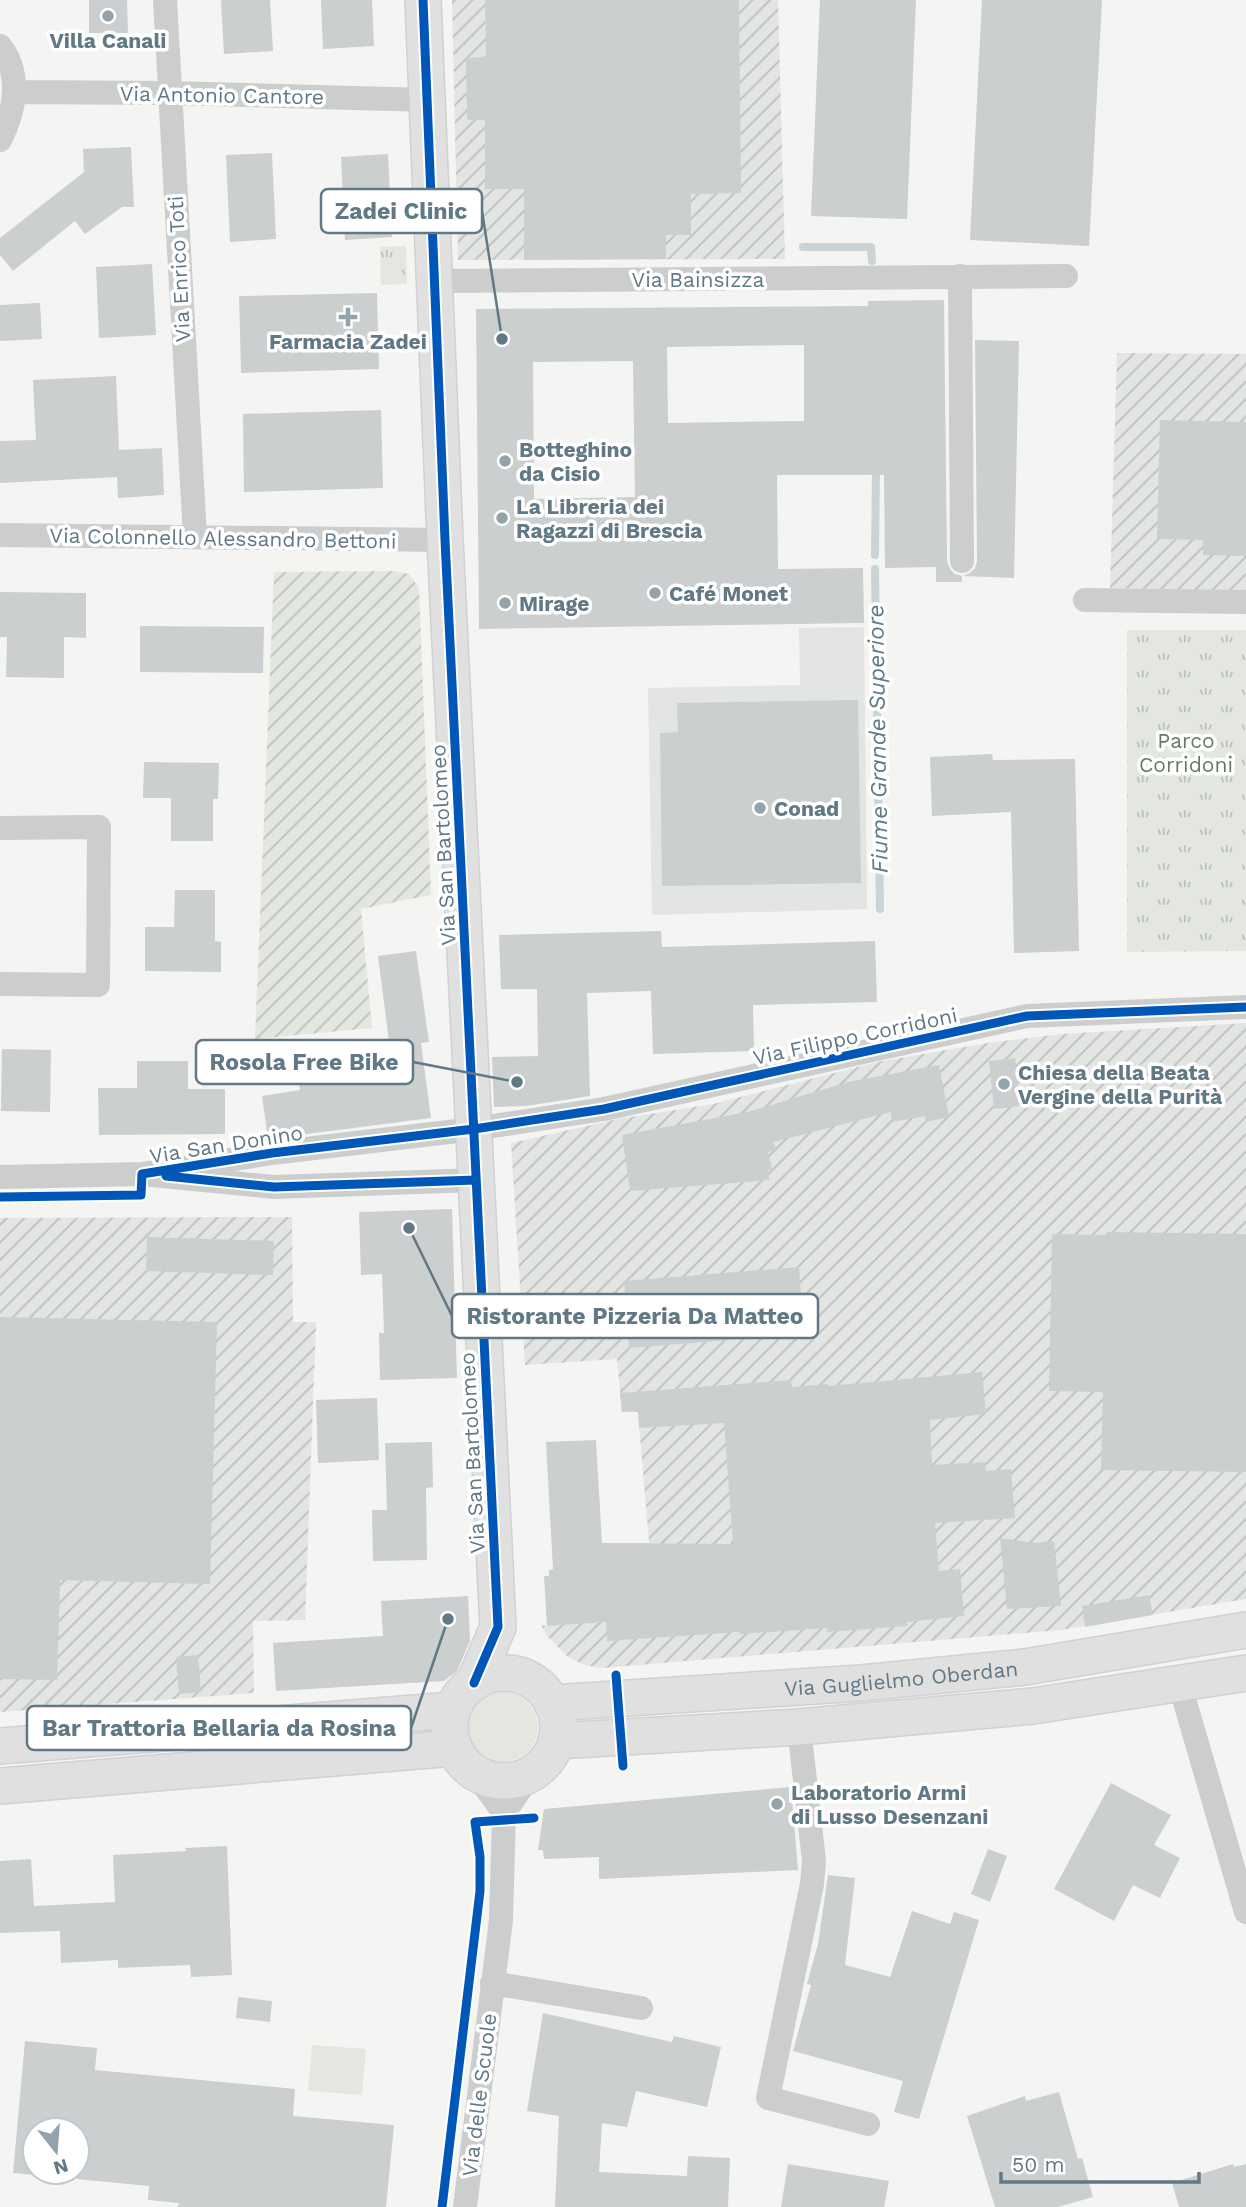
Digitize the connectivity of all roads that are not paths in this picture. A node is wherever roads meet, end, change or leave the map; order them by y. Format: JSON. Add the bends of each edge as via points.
{"nodes":[{"id":1,"x":165,"y":0,"type":"edge"},
{"id":2,"x":423,"y":0,"type":"edge"},
{"id":3,"x":0,"y":46,"type":"edge"},
{"id":4,"x":15,"y":92,"type":"junction"},
{"id":5,"x":169,"y":93,"type":"junction"},
{"id":6,"x":428,"y":100,"type":"junction"},
{"id":7,"x":0,"y":140,"type":"edge"},
{"id":8,"x":960,"y":276,"type":"junction"},
{"id":9,"x":1066,"y":276,"type":"dead end"},
{"id":10,"x":436,"y":281,"type":"junction"},
{"id":11,"x":0,"y":535,"type":"edge"},
{"id":12,"x":195,"y":537,"type":"junction"},
{"id":13,"x":445,"y":540,"type":"junction"},
{"id":14,"x":961,"y":561,"type":"dead end"},
{"id":15,"x":1086,"y":600,"type":"dead end"},
{"id":16,"x":1246,"y":602,"type":"edge"},
{"id":17,"x":0,"y":828,"type":"edge"},
{"id":18,"x":0,"y":984,"type":"edge"},
{"id":19,"x":1246,"y":1007,"type":"edge"},
{"id":20,"x":474,"y":1129,"type":"junction"},
{"id":21,"x":142,"y":1174,"type":"junction"},
{"id":22,"x":0,"y":1177,"type":"edge"},
{"id":23,"x":476,"y":1180,"type":"junction"},
{"id":24,"x":498,"y":1627,"type":"junction"},
{"id":25,"x":1246,"y":1630,"type":"edge"},
{"id":26,"x":1246,"y":1673,"type":"edge"},
{"id":27,"x":474,"y":1683,"type":"junction"},
{"id":28,"x":1180,"y":1685,"type":"junction"},
{"id":29,"x":540,"y":1691,"type":"junction"},
{"id":30,"x":452,"y":1710,"type":"junction"},
{"id":31,"x":799,"y":1727,"type":"junction"},
{"id":32,"x":556,"y":1741,"type":"junction"},
{"id":33,"x":0,"y":1746,"type":"edge"},
{"id":34,"x":464,"y":1760,"type":"junction"},
{"id":35,"x":531,"y":1774,"type":"junction"},
{"id":36,"x":0,"y":1786,"type":"edge"},
{"id":37,"x":505,"y":1813,"type":"junction"},
{"id":38,"x":1246,"y":1912,"type":"edge"},
{"id":39,"x":492,"y":1983,"type":"junction"},
{"id":40,"x":641,"y":2008,"type":"dead end"},
{"id":41,"x":868,"y":2124,"type":"dead end"},
{"id":42,"x":465,"y":2207,"type":"edge"}],
"edges":[{"from":1,"to":5,"type":"street","name":"Via Enrico Toti"},
{"from":2,"to":6,"type":"main road","name":"Via San Bartolomeo"},
{"from":3,"to":4,"type":"street","via":[[12,71]]},
{"from":4,"to":5,"type":"street","name":"Via Antonio Cantore"},
{"from":4,"to":7,"type":"street","via":[[11,117]]},
{"from":5,"to":6,"type":"street","name":"Via Antonio Cantore"},
{"from":5,"to":12,"type":"street","name":"Via Enrico Toti"},
{"from":6,"to":10,"type":"main road","name":"Via San Bartolomeo"},
{"from":8,"to":9,"type":"street","name":"Via Bainsizza"},
{"from":8,"to":10,"type":"street","name":"Via Bainsizza"},
{"from":8,"to":14,"type":"street"},
{"from":10,"to":13,"type":"main road","name":"Via San Bartolomeo"},
{"from":11,"to":12,"type":"street","name":"Via Colonnello Alessandro Bettoni"},
{"from":12,"to":13,"type":"street","name":"Via Colonnello Alessandro Bettoni"},
{"from":13,"to":20,"type":"main road","name":"Via San Bartolomeo"},
{"from":15,"to":16,"type":"street"},
{"from":17,"to":18,"type":"street","via":[[99,827],[98,985]]},
{"from":19,"to":20,"type":"street","name":"Via Filippo Corridoni","via":[[1027,1016],[604,1108]]},
{"from":20,"to":21,"type":"street","name":"Via San Donino"},
{"from":20,"to":23,"type":"main road","name":"Via San Bartolomeo"},
{"from":21,"to":22,"type":"street","name":"Via San Donino"},
{"from":21,"to":23,"type":"street","name":"Via San Donino","via":[[274,1187]]},
{"from":23,"to":24,"type":"main road","name":"Via San Bartolomeo"},
{"from":24,"to":27,"type":"main road","name":"Via San Bartolomeo"},
{"from":24,"to":29,"type":"main road","name":"Via San Bartolomeo"},
{"from":25,"to":29,"type":"main road","name":"Via Guglielmo Oberdan","via":[[1024,1667],[861,1683]]},
{"from":26,"to":28,"type":"main road","name":"Via Guglielmo Oberdan"},
{"from":27,"to":29,"type":"main road","name":"Via Guglielmo Oberdan","via":[[500,1674]]},
{"from":27,"to":30,"type":"main road"},
{"from":28,"to":31,"type":"main road","name":"Via Guglielmo Oberdan","via":[[1033,1706]]},
{"from":28,"to":38,"type":"street"},
{"from":29,"to":32,"type":"main road","via":[[557,1721]]},
{"from":30,"to":33,"type":"main road"},
{"from":30,"to":34,"type":"main road","via":[[450,1723]]},
{"from":31,"to":32,"type":"main road","name":"Via Guglielmo Oberdan"},
{"from":31,"to":41,"type":"street","name":"Via Guglielmo Oberdan","via":[[814,1861],[768,2098]]},
{"from":32,"to":35,"type":"main road","via":[[551,1754]]},
{"from":34,"to":35,"type":"main road","via":[[488,1779],[502,1781]]},
{"from":34,"to":36,"type":"main road"},
{"from":34,"to":37,"type":"street"},
{"from":35,"to":37,"type":"street"},
{"from":37,"to":39,"type":"street","name":"Via delle Scuole","via":[[501,1920]]},
{"from":39,"to":40,"type":"street","name":"Via delle Scuole"},
{"from":39,"to":42,"type":"street","name":"Via delle Scuole"}]}
